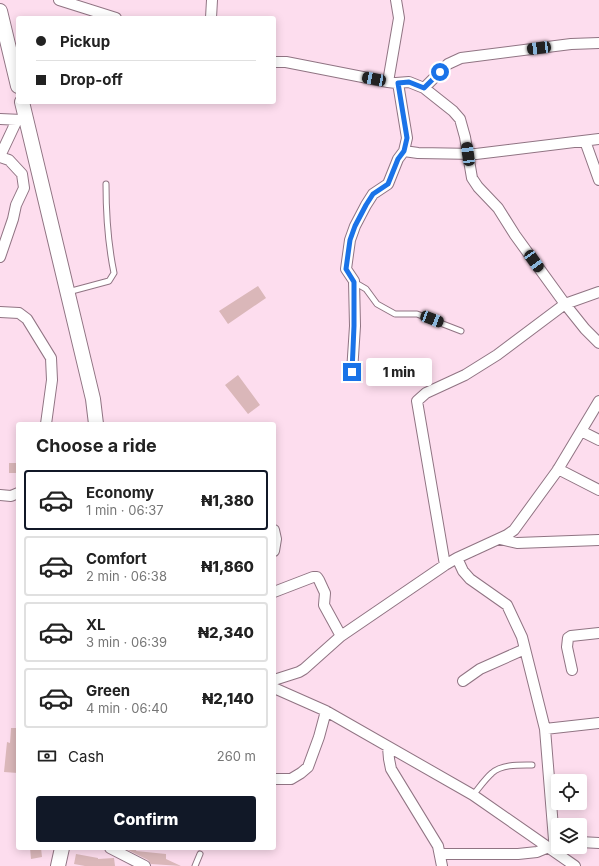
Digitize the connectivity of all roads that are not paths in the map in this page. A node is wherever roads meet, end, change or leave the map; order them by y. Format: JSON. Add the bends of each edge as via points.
{"nodes":[{"id":1,"x":59,"y":0,"type":"edge"},
{"id":2,"x":212,"y":0,"type":"edge"},
{"id":3,"x":396,"y":0,"type":"edge"},
{"id":4,"x":0,"y":11,"type":"edge"},
{"id":5,"x":110,"y":16,"type":"edge"},
{"id":6,"x":211,"y":16,"type":"edge"},
{"id":7,"x":599,"y":43,"type":"edge"},
{"id":8,"x":276,"y":62,"type":"edge"},
{"id":9,"x":16,"y":78,"type":"edge"},
{"id":10,"x":393,"y":83,"type":"junction"},
{"id":11,"x":424,"y":88,"type":"junction"},
{"id":12,"x":22,"y":104,"type":"edge"},
{"id":13,"x":0,"y":119,"type":"edge"},
{"id":14,"x":22,"y":120,"type":"junction"},
{"id":15,"x":599,"y":139,"type":"edge"},
{"id":16,"x":585,"y":141,"type":"junction"},
{"id":17,"x":404,"y":151,"type":"junction"},
{"id":18,"x":468,"y":154,"type":"junction"},
{"id":19,"x":0,"y":156,"type":"edge"},
{"id":20,"x":599,"y":180,"type":"edge"},
{"id":21,"x":106,"y":184,"type":"dead end"},
{"id":22,"x":0,"y":257,"type":"edge"},
{"id":23,"x":354,"y":282,"type":"junction"},
{"id":24,"x":68,"y":292,"type":"junction"},
{"id":25,"x":599,"y":292,"type":"edge"},
{"id":26,"x":565,"y":304,"type":"junction"},
{"id":27,"x":0,"y":312,"type":"edge"},
{"id":28,"x":461,"y":331,"type":"dead end"},
{"id":29,"x":599,"y":343,"type":"edge"},
{"id":30,"x":352,"y":372,"type":"dead end"},
{"id":31,"x":599,"y":401,"type":"edge"},
{"id":32,"x":46,"y":422,"type":"edge"},
{"id":33,"x":96,"y":422,"type":"edge"},
{"id":34,"x":581,"y":431,"type":"junction"},
{"id":35,"x":599,"y":440,"type":"edge"},
{"id":36,"x":558,"y":469,"type":"junction"},
{"id":37,"x":599,"y":490,"type":"edge"},
{"id":38,"x":16,"y":494,"type":"edge"},
{"id":39,"x":0,"y":495,"type":"edge"},
{"id":40,"x":500,"y":539,"type":"junction"},
{"id":41,"x":599,"y":540,"type":"edge"},
{"id":42,"x":457,"y":558,"type":"junction"},
{"id":43,"x":445,"y":565,"type":"junction"},
{"id":44,"x":276,"y":591,"type":"edge"},
{"id":45,"x":599,"y":633,"type":"edge"},
{"id":46,"x":341,"y":636,"type":"junction"},
{"id":47,"x":525,"y":649,"type":"junction"},
{"id":48,"x":572,"y":670,"type":"dead end"},
{"id":49,"x":276,"y":679,"type":"edge"},
{"id":50,"x":463,"y":681,"type":"dead end"},
{"id":51,"x":276,"y":689,"type":"edge"},
{"id":52,"x":326,"y":711,"type":"junction"},
{"id":53,"x":599,"y":723,"type":"edge"},
{"id":54,"x":545,"y":729,"type":"junction"},
{"id":55,"x":388,"y":747,"type":"junction"},
{"id":56,"x":532,"y":765,"type":"dead end"},
{"id":57,"x":276,"y":779,"type":"edge"},
{"id":58,"x":473,"y":795,"type":"junction"},
{"id":59,"x":552,"y":818,"type":"edge"},
{"id":60,"x":587,"y":842,"type":"edge"},
{"id":61,"x":551,"y":843,"type":"edge"},
{"id":62,"x":599,"y":843,"type":"edge"},
{"id":63,"x":551,"y":846,"type":"edge"},
{"id":64,"x":62,"y":850,"type":"edge"},
{"id":65,"x":114,"y":850,"type":"edge"},
{"id":66,"x":200,"y":854,"type":"dead end"},
{"id":67,"x":440,"y":854,"type":"junction"},
{"id":68,"x":563,"y":854,"type":"edge"},
{"id":69,"x":58,"y":866,"type":"edge"},
{"id":70,"x":145,"y":866,"type":"edge"},
{"id":71,"x":195,"y":866,"type":"edge"},
{"id":72,"x":442,"y":866,"type":"edge"},
{"id":73,"x":575,"y":866,"type":"edge"}],
"edges":[{"from":1,"to":5,"type":"street"},
{"from":2,"to":6,"type":"street"},
{"from":3,"to":10,"type":"street","via":[[399,18]]},
{"from":4,"to":9,"type":"main road"},
{"from":7,"to":11,"type":"street","via":[[570,44],[461,58],[448,64]]},
{"from":8,"to":10,"type":"street"},
{"from":10,"to":11,"type":"street","via":[[409,82]]},
{"from":10,"to":17,"type":"street","via":[[407,138]]},
{"from":11,"to":18,"type":"street","via":[[460,119]]},
{"from":12,"to":14,"type":"main road"},
{"from":13,"to":14,"type":"street"},
{"from":14,"to":19,"type":"street"},
{"from":14,"to":24,"type":"main road"},
{"from":15,"to":16,"type":"street"},
{"from":16,"to":18,"type":"street"},
{"from":16,"to":20,"type":"street"},
{"from":17,"to":18,"type":"street","via":[[418,154]]},
{"from":17,"to":23,"type":"street","via":[[388,184],[373,194],[355,226],[350,240],[346,269]]},
{"from":18,"to":26,"type":"street","via":[[472,178],[498,208]]},
{"from":19,"to":22,"type":"street","via":[[9,160],[22,174],[24,188]]},
{"from":21,"to":24,"type":"lane","via":[[108,236],[114,274],[109,281]]},
{"from":23,"to":28,"type":"lane","via":[[366,289],[377,304],[395,314],[417,314]]},
{"from":23,"to":30,"type":"street"},
{"from":24,"to":33,"type":"main road","via":[[93,399]]},
{"from":25,"to":26,"type":"street"},
{"from":26,"to":29,"type":"street"},
{"from":26,"to":43,"type":"street","via":[[491,359],[465,375],[426,393],[417,401]]},
{"from":27,"to":32,"type":"street","via":[[18,313],[27,319],[51,358],[52,380]]},
{"from":31,"to":34,"type":"street"},
{"from":34,"to":35,"type":"street"},
{"from":34,"to":36,"type":"street"},
{"from":36,"to":37,"type":"street"},
{"from":36,"to":40,"type":"street","via":[[514,530]]},
{"from":38,"to":39,"type":"street"},
{"from":40,"to":41,"type":"street","via":[[516,543]]},
{"from":40,"to":42,"type":"street"},
{"from":42,"to":43,"type":"street"},
{"from":42,"to":47,"type":"street","via":[[470,579],[507,605]]},
{"from":43,"to":46,"type":"street"},
{"from":44,"to":46,"type":"street","via":[[317,577],[325,593],[324,605]]},
{"from":45,"to":48,"type":"street","via":[[568,638],[567,647]]},
{"from":46,"to":49,"type":"street","via":[[304,669]]},
{"from":47,"to":50,"type":"street","via":[[480,669]]},
{"from":47,"to":54,"type":"street"},
{"from":51,"to":52,"type":"street"},
{"from":52,"to":55,"type":"street"},
{"from":52,"to":57,"type":"street","via":[[308,767],[290,779]]},
{"from":53,"to":54,"type":"street"},
{"from":54,"to":59,"type":"street"},
{"from":55,"to":58,"type":"street"},
{"from":55,"to":67,"type":"street","via":[[392,769],[431,832]]},
{"from":56,"to":58,"type":"lane","via":[[498,769],[491,773]]},
{"from":58,"to":61,"type":"street"},
{"from":60,"to":62,"type":"street"},
{"from":63,"to":67,"type":"street","via":[[537,852],[518,854]]},
{"from":64,"to":69,"type":"main road"},
{"from":65,"to":70,"type":"street"},
{"from":66,"to":71,"type":"lane"},
{"from":67,"to":72,"type":"street"},
{"from":68,"to":73,"type":"street"}]}
